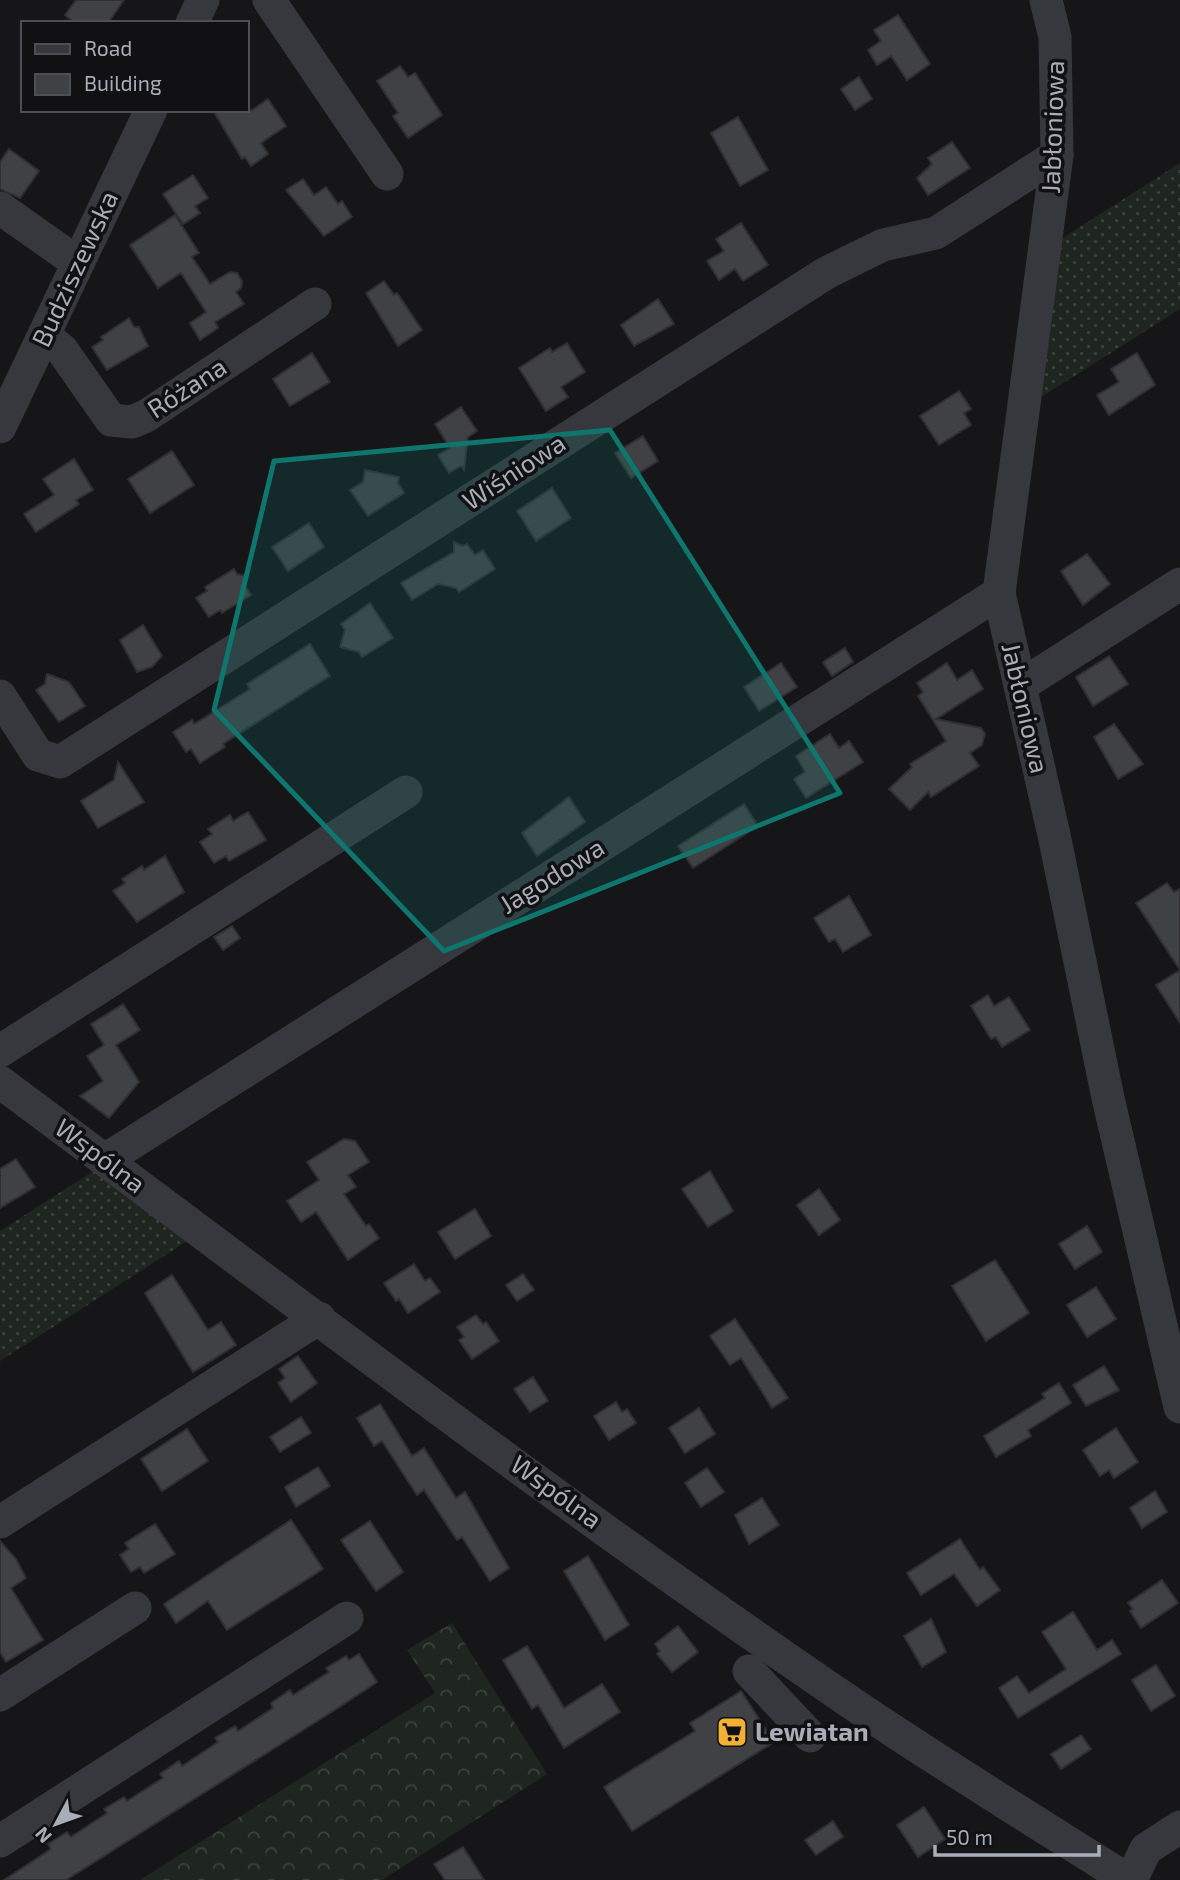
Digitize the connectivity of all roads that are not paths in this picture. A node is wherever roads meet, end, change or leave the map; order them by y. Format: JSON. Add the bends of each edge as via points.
{"nodes":[{"id":1,"x":203,"y":0,"type":"edge"},
{"id":2,"x":269,"y":0,"type":"edge"},
{"id":3,"x":1046,"y":0,"type":"edge"},
{"id":4,"x":193,"y":21,"type":"edge"},
{"id":5,"x":150,"y":112,"type":"edge"},
{"id":6,"x":1057,"y":155,"type":"junction"},
{"id":7,"x":387,"y":174,"type":"dead end"},
{"id":8,"x":0,"y":208,"type":"edge"},
{"id":9,"x":78,"y":263,"type":"junction"},
{"id":10,"x":315,"y":304,"type":"dead end"},
{"id":11,"x":44,"y":335,"type":"junction"},
{"id":12,"x":0,"y":427,"type":"edge"},
{"id":13,"x":1180,"y":584,"type":"edge"},
{"id":14,"x":999,"y":593,"type":"junction"},
{"id":15,"x":1020,"y":686,"type":"junction"},
{"id":16,"x":0,"y":696,"type":"edge"},
{"id":17,"x":406,"y":792,"type":"dead end"},
{"id":18,"x":0,"y":1051,"type":"edge"},
{"id":19,"x":0,"y":1082,"type":"edge"},
{"id":20,"x":105,"y":1160,"type":"junction"},
{"id":21,"x":319,"y":1318,"type":"junction"},
{"id":22,"x":1180,"y":1407,"type":"edge"},
{"id":23,"x":0,"y":1522,"type":"edge"},
{"id":24,"x":135,"y":1608,"type":"dead end"},
{"id":25,"x":347,"y":1618,"type":"dead end"},
{"id":26,"x":750,"y":1671,"type":"dead end"},
{"id":27,"x":0,"y":1695,"type":"edge"},
{"id":28,"x":810,"y":1737,"type":"dead end"},
{"id":29,"x":1180,"y":1827,"type":"edge"},
{"id":30,"x":0,"y":1841,"type":"edge"},
{"id":31,"x":1130,"y":1880,"type":"edge"}],
"edges":[{"from":1,"to":4,"type":"street"},
{"from":2,"to":7,"type":"street"},
{"from":3,"to":6,"type":"street","name":"Jabłoniowa","via":[[1055,37]]},
{"from":5,"to":9,"type":"street","name":"Budziszewska"},
{"from":6,"to":14,"type":"street","name":"Jabłoniowa"},
{"from":6,"to":16,"type":"street","name":"Wiśniowa","via":[[936,233],[883,245],[826,273],[60,762],[38,755]]},
{"from":8,"to":9,"type":"street"},
{"from":9,"to":11,"type":"street","name":"Budziszewska"},
{"from":10,"to":11,"type":"street","name":"Różana","via":[[132,422],[111,420],[62,350]]},
{"from":11,"to":12,"type":"street","name":"Budziszewska"},
{"from":13,"to":15,"type":"street"},
{"from":14,"to":15,"type":"street","name":"Jabłoniowa"},
{"from":14,"to":20,"type":"street","name":"Jagodowa"},
{"from":15,"to":22,"type":"street","name":"Jabłoniowa"},
{"from":17,"to":18,"type":"street"},
{"from":19,"to":20,"type":"street","name":"Wspólna"},
{"from":20,"to":21,"type":"street","name":"Wspólna"},
{"from":21,"to":23,"type":"street"},
{"from":21,"to":31,"type":"street","name":"Wspólna","via":[[766,1644]]},
{"from":24,"to":27,"type":"street"},
{"from":25,"to":30,"type":"street"},
{"from":26,"to":28,"type":"street"},
{"from":29,"to":31,"type":"street","via":[[1146,1849]]}]}
